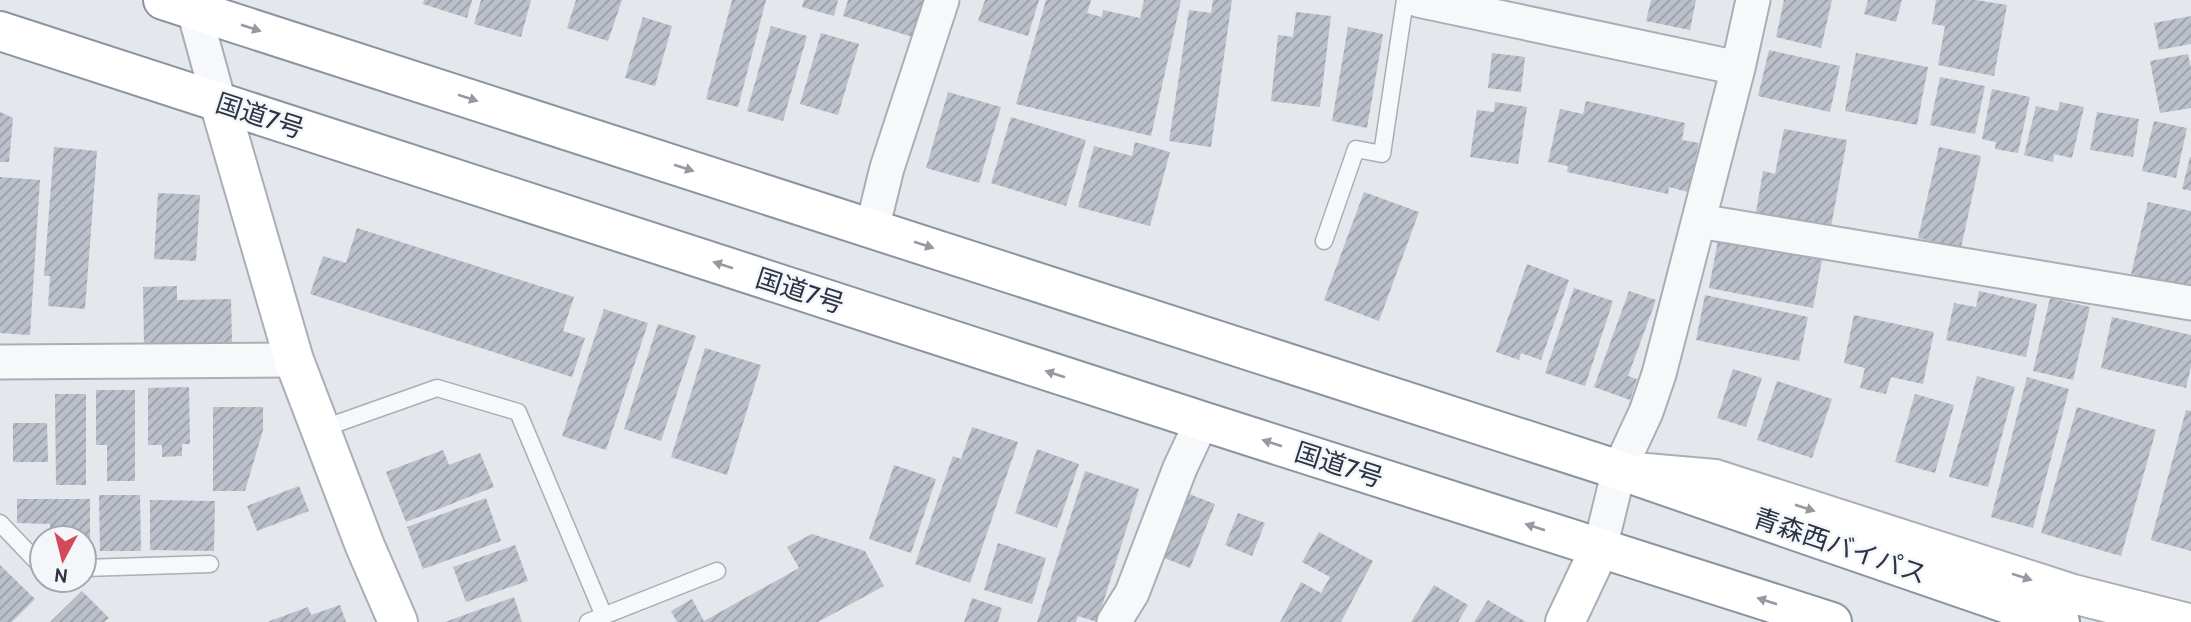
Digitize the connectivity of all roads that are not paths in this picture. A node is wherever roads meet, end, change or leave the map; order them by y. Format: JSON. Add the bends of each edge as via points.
{"nodes":[{"id":1,"x":942,"y":0,"type":"edge"},
{"id":2,"x":1405,"y":0,"type":"edge"},
{"id":3,"x":1418,"y":0,"type":"edge"},
{"id":4,"x":1753,"y":0,"type":"edge"},
{"id":5,"x":182,"y":3,"type":"edge"},
{"id":6,"x":0,"y":31,"type":"edge"},
{"id":7,"x":1738,"y":68,"type":"junction"},
{"id":8,"x":219,"y":102,"type":"junction"},
{"id":9,"x":1699,"y":221,"type":"junction"},
{"id":10,"x":872,"y":229,"type":"junction"},
{"id":11,"x":1324,"y":241,"type":"dead end"},
{"id":12,"x":2191,"y":303,"type":"edge"},
{"id":13,"x":295,"y":360,"type":"junction"},
{"id":14,"x":0,"y":362,"type":"edge"},
{"id":15,"x":1202,"y":421,"type":"junction"},
{"id":16,"x":321,"y":429,"type":"junction"},
{"id":17,"x":1619,"y":470,"type":"junction"},
{"id":18,"x":0,"y":523,"type":"edge"},
{"id":19,"x":1600,"y":548,"type":"junction"},
{"id":20,"x":28,"y":552,"type":"edge"},
{"id":21,"x":210,"y":564,"type":"dead end"},
{"id":22,"x":98,"y":568,"type":"edge"},
{"id":23,"x":717,"y":571,"type":"dead end"},
{"id":24,"x":604,"y":616,"type":"junction"},
{"id":25,"x":398,"y":622,"type":"edge"},
{"id":26,"x":588,"y":622,"type":"edge"},
{"id":27,"x":1114,"y":622,"type":"edge"},
{"id":28,"x":1565,"y":622,"type":"edge"},
{"id":29,"x":1832,"y":622,"type":"edge"},
{"id":30,"x":2060,"y":622,"type":"edge"},
{"id":31,"x":2184,"y":622,"type":"edge"}],
"edges":[{"from":1,"to":10,"type":"street"},
{"from":2,"to":11,"type":"lane","via":[[1382,154],[1356,149]]},
{"from":3,"to":7,"type":"street"},
{"from":4,"to":7,"type":"street"},
{"from":5,"to":8,"type":"street"},
{"from":5,"to":10,"type":"main road","one_way":true},
{"from":6,"to":8,"type":"main road","name":"国道7号"},
{"from":7,"to":9,"type":"street"},
{"from":8,"to":13,"type":"main road"},
{"from":15,"to":8,"type":"main road","name":"国道7号","one_way":true},
{"from":9,"to":12,"type":"street"},
{"from":9,"to":17,"type":"street","via":[[1659,374]]},
{"from":10,"to":17,"type":"main road","one_way":true},
{"from":13,"to":14,"type":"street"},
{"from":13,"to":16,"type":"main road"},
{"from":19,"to":15,"type":"main road","name":"国道7号","one_way":true},
{"from":15,"to":27,"type":"street","via":[[1132,593]]},
{"from":16,"to":24,"type":"lane","via":[[437,388],[518,412]]},
{"from":16,"to":25,"type":"main road"},
{"from":17,"to":19,"type":"street"},
{"from":17,"to":30,"type":"main road","name":"青森西バイパス"},
{"from":17,"to":31,"type":"main road","one_way":true,"via":[[1715,479],[2073,594]]},
{"from":18,"to":20,"type":"lane"},
{"from":19,"to":28,"type":"main road"},
{"from":29,"to":19,"type":"main road","one_way":true},
{"from":21,"to":22,"type":"lane"},
{"from":23,"to":24,"type":"lane"},
{"from":24,"to":26,"type":"lane"}]}
